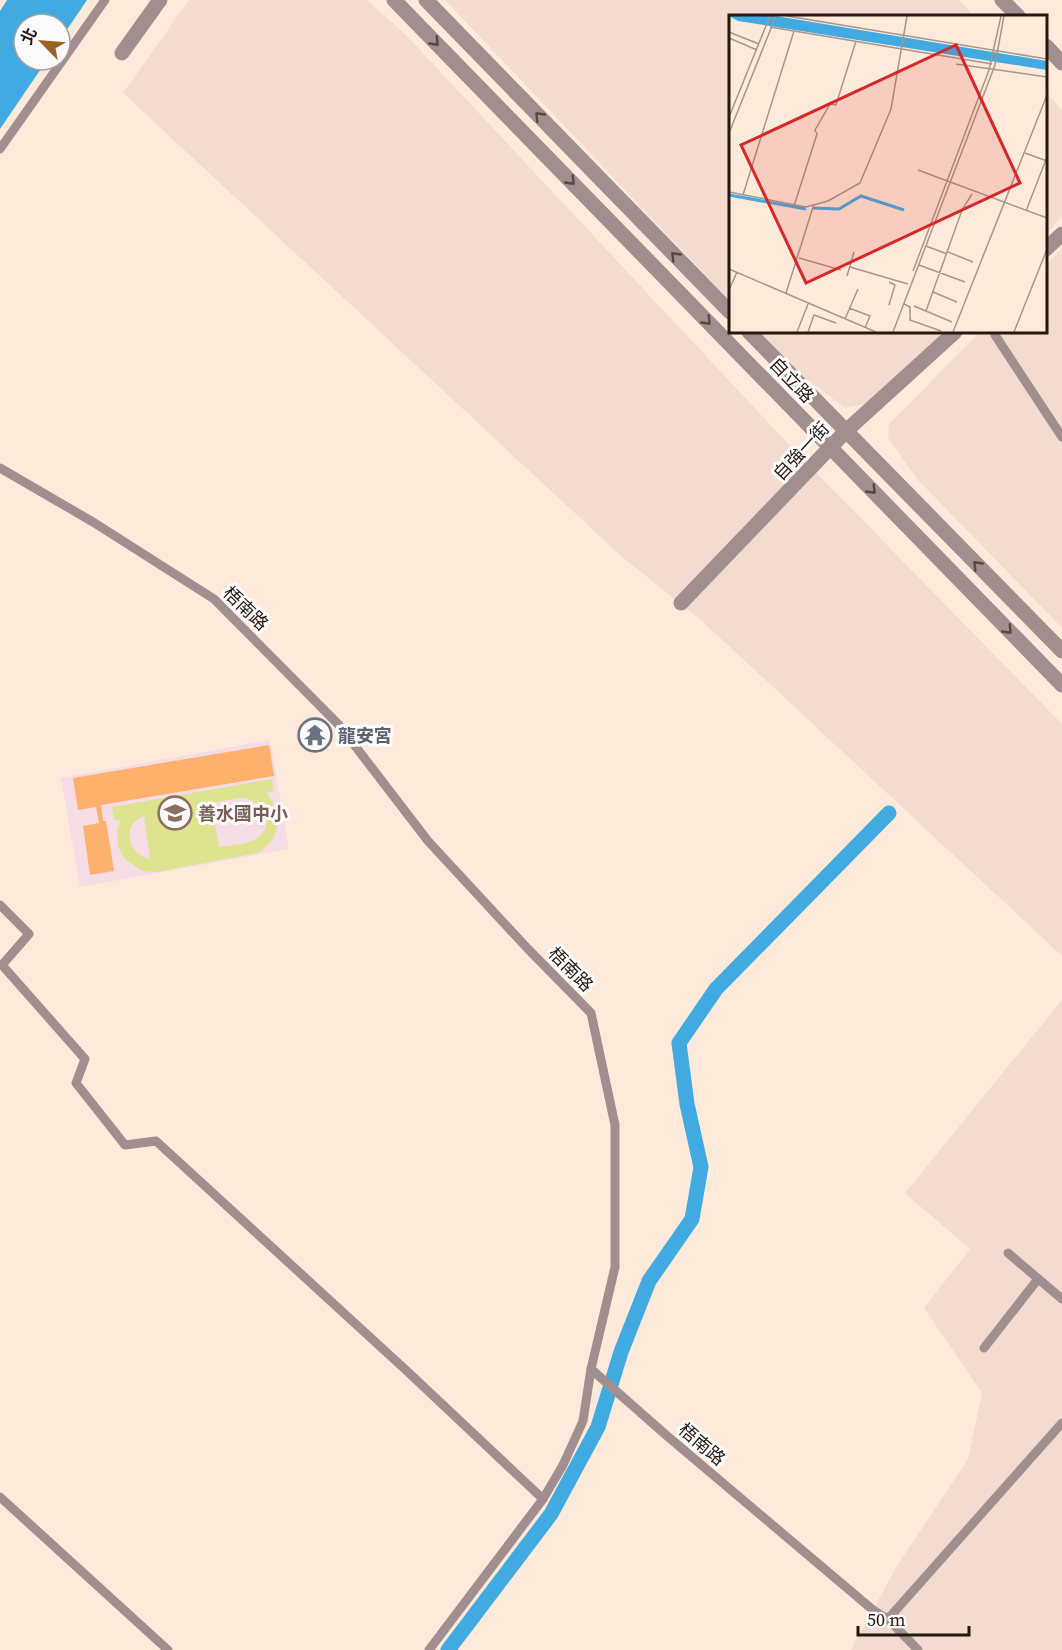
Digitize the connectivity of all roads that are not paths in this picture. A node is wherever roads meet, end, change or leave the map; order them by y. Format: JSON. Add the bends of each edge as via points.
{"nodes":[{"id":1,"x":105,"y":0,"type":"edge"},
{"id":2,"x":160,"y":0,"type":"edge"},
{"id":3,"x":394,"y":0,"type":"edge"},
{"id":4,"x":426,"y":0,"type":"edge"},
{"id":5,"x":1002,"y":0,"type":"edge"},
{"id":6,"x":1017,"y":15,"type":"edge"},
{"id":7,"x":1047,"y":47,"type":"edge"},
{"id":8,"x":122,"y":53,"type":"dead end"},
{"id":9,"x":1062,"y":63,"type":"edge"},
{"id":10,"x":0,"y":149,"type":"edge"},
{"id":11,"x":1062,"y":234,"type":"edge"},
{"id":12,"x":1047,"y":248,"type":"edge"},
{"id":13,"x":729,"y":311,"type":"edge"},
{"id":14,"x":750,"y":333,"type":"edge"},
{"id":15,"x":954,"y":333,"type":"edge"},
{"id":16,"x":995,"y":335,"type":"dead end"},
{"id":17,"x":846,"y":431,"type":"junction"},
{"id":18,"x":1062,"y":437,"type":"edge"},
{"id":19,"x":831,"y":448,"type":"junction"},
{"id":20,"x":0,"y":468,"type":"edge"},
{"id":21,"x":681,"y":603,"type":"dead end"},
{"id":22,"x":1062,"y":651,"type":"edge"},
{"id":23,"x":1062,"y":685,"type":"edge"},
{"id":24,"x":0,"y":905,"type":"edge"},
{"id":25,"x":1008,"y":1253,"type":"dead end"},
{"id":26,"x":1038,"y":1279,"type":"junction"},
{"id":27,"x":1062,"y":1299,"type":"edge"},
{"id":28,"x":984,"y":1348,"type":"dead end"},
{"id":29,"x":591,"y":1369,"type":"junction"},
{"id":30,"x":1062,"y":1423,"type":"edge"},
{"id":31,"x":0,"y":1497,"type":"edge"},
{"id":32,"x":543,"y":1499,"type":"junction"},
{"id":33,"x":888,"y":1619,"type":"junction"},
{"id":34,"x":168,"y":1650,"type":"edge"},
{"id":35,"x":429,"y":1650,"type":"edge"},
{"id":36,"x":918,"y":1650,"type":"edge"}],
"edges":[{"from":1,"to":10,"type":"lane"},
{"from":2,"to":8,"type":"street"},
{"from":3,"to":19,"type":"street","name":"自立路","one_way":true},
{"from":13,"to":4,"type":"street","one_way":true},
{"from":5,"to":6,"type":"street"},
{"from":7,"to":9,"type":"street"},
{"from":11,"to":12,"type":"street"},
{"from":14,"to":17,"type":"street","name":"自立路"},
{"from":15,"to":17,"type":"street","name":"自強一街"},
{"from":16,"to":18,"type":"lane"},
{"from":17,"to":19,"type":"street","name":"自強一街"},
{"from":22,"to":17,"type":"street","name":"自立路","one_way":true},
{"from":19,"to":21,"type":"street","name":"自強一街"},
{"from":19,"to":23,"type":"street","name":"自立路","one_way":true},
{"from":20,"to":29,"type":"lane","name":"梧南路","via":[[214,599],[339,725],[428,841],[591,1012],[615,1125],[615,1267]]},
{"from":24,"to":32,"type":"lane","via":[[29,934],[2,965],[85,1059],[76,1083],[125,1144],[156,1141]]},
{"from":25,"to":26,"type":"lane"},
{"from":26,"to":27,"type":"lane"},
{"from":26,"to":28,"type":"lane"},
{"from":29,"to":32,"type":"lane","via":[[583,1421]]},
{"from":29,"to":33,"type":"lane","name":"梧南路"},
{"from":30,"to":33,"type":"lane"},
{"from":31,"to":34,"type":"lane"},
{"from":32,"to":35,"type":"lane"},
{"from":33,"to":36,"type":"lane","name":"梧南路"}]}
